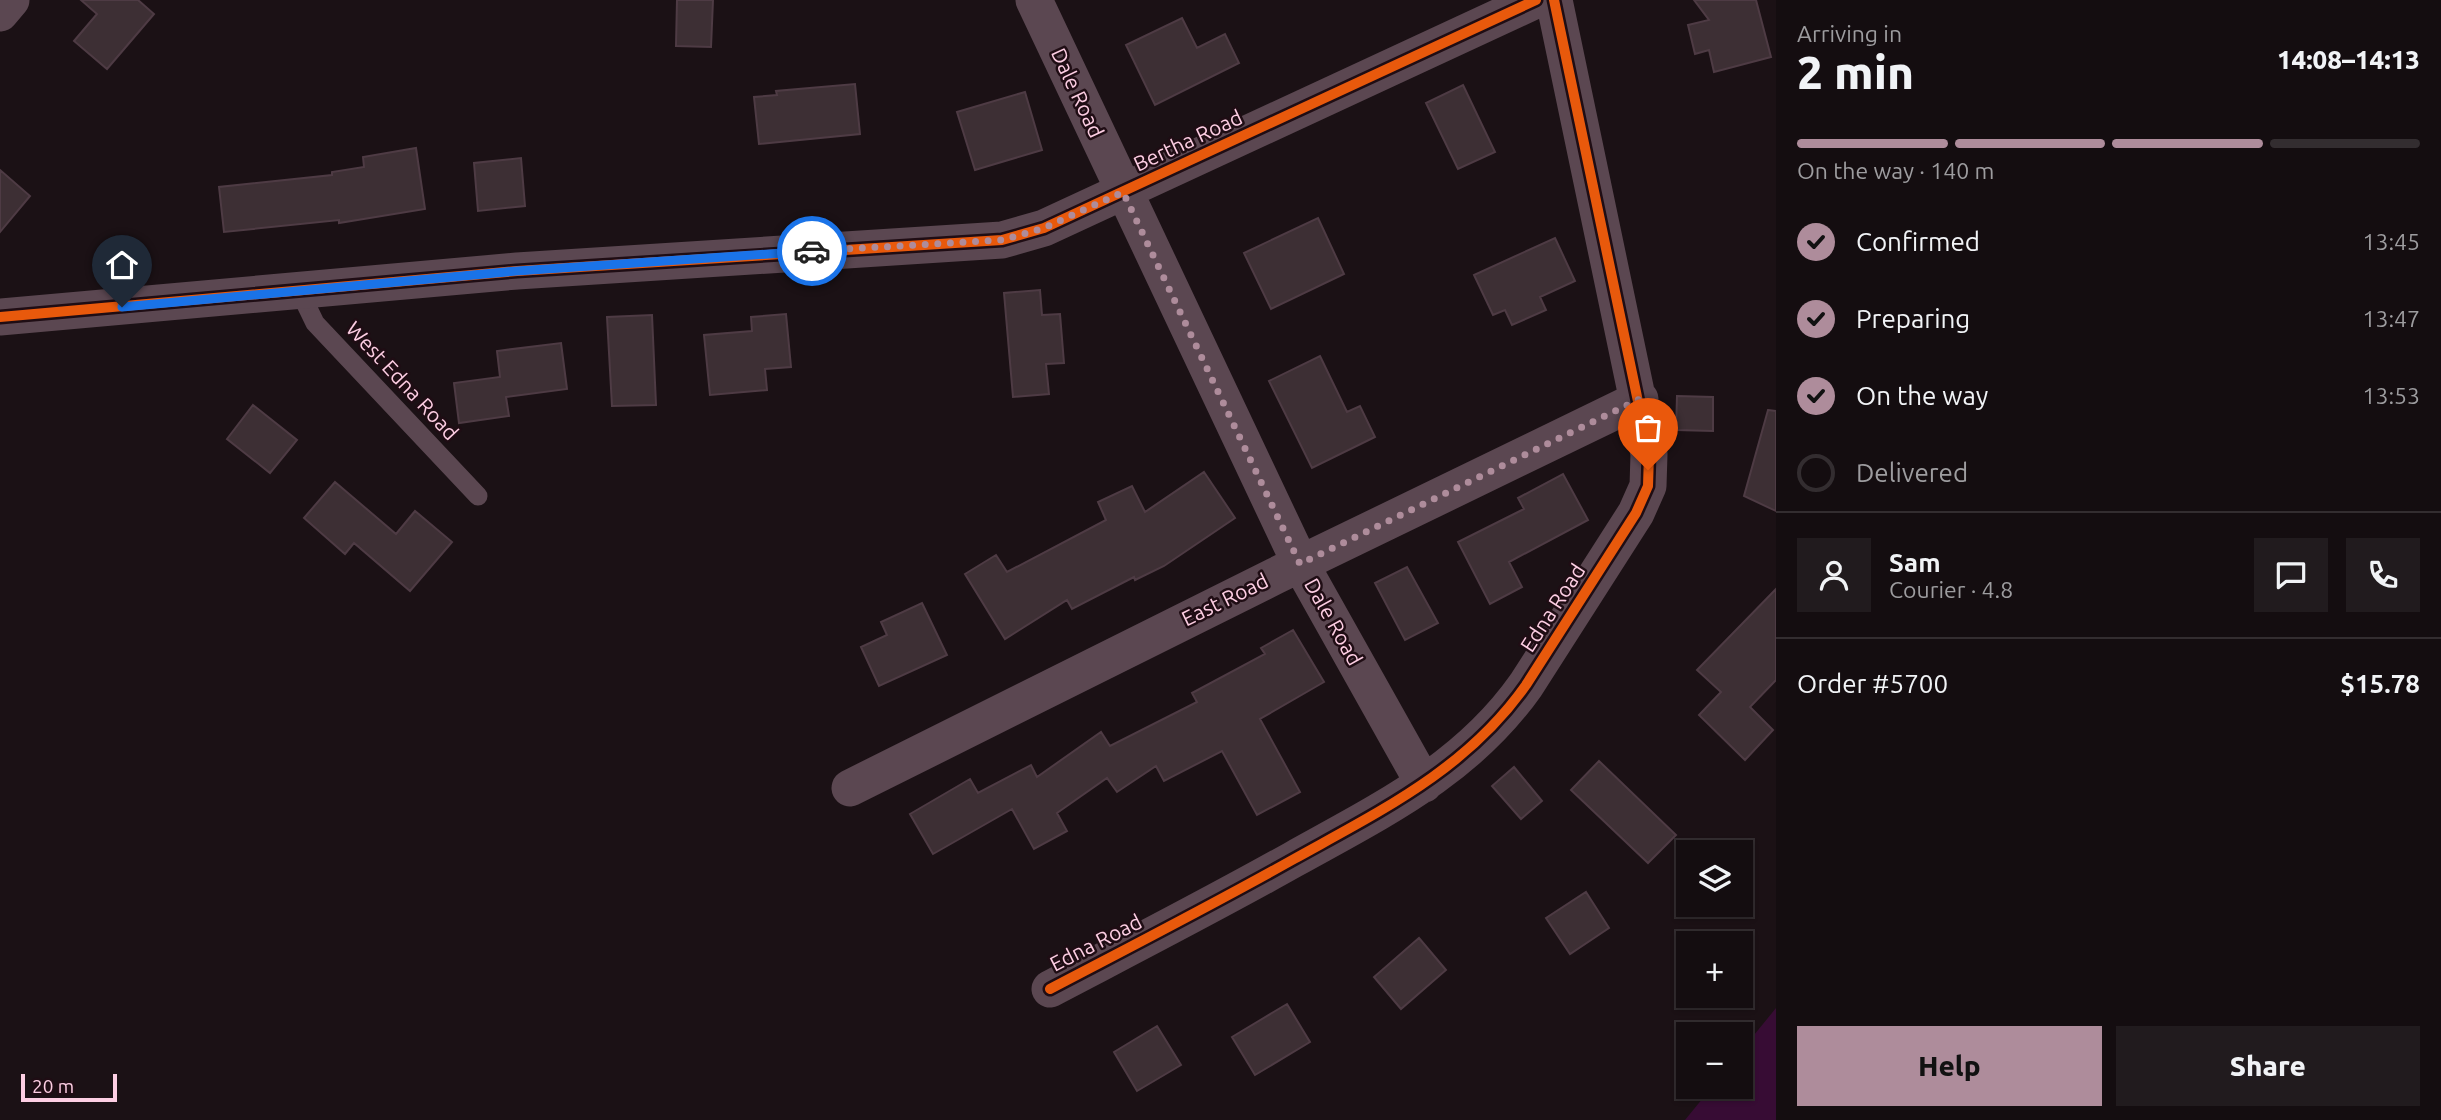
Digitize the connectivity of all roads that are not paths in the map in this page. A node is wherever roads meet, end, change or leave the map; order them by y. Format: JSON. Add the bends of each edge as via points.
{"nodes":[{"id":1,"x":1034,"y":0,"type":"edge"},
{"id":2,"x":1536,"y":0,"type":"edge"},
{"id":3,"x":1554,"y":0,"type":"edge"},
{"id":4,"x":1123,"y":192,"type":"junction"},
{"id":5,"x":300,"y":292,"type":"junction"},
{"id":6,"x":0,"y":317,"type":"edge"},
{"id":7,"x":1640,"y":399,"type":"junction"},
{"id":8,"x":478,"y":496,"type":"dead end"},
{"id":9,"x":1300,"y":564,"type":"junction"},
{"id":10,"x":1424,"y":784,"type":"junction"},
{"id":11,"x":850,"y":788,"type":"dead end"},
{"id":12,"x":1050,"y":989,"type":"dead end"}],
"edges":[{"from":1,"to":4,"type":"street","name":"Dale Road"},
{"from":2,"to":4,"type":"street","name":"Bertha Road"},
{"from":3,"to":7,"type":"street","name":"Edna Road"},
{"from":4,"to":5,"type":"street","name":"Bertha Road","via":[[1044,228],[1002,240],[517,271]]},
{"from":4,"to":9,"type":"street","name":"Dale Road"},
{"from":5,"to":6,"type":"street","name":"Bertha Road"},
{"from":5,"to":8,"type":"lane","name":"West Edna Road","via":[[316,323]]},
{"from":7,"to":9,"type":"street","name":"East Road"},
{"from":7,"to":10,"type":"street","name":"Edna Road","via":[[1649,454],[1647,486],[1636,513],[1508,711],[1470,750]]},
{"from":9,"to":10,"type":"street","name":"Dale Road"},
{"from":9,"to":11,"type":"street","name":"East Road"},
{"from":10,"to":12,"type":"street","name":"Edna Road","via":[[1213,905]]}]}
